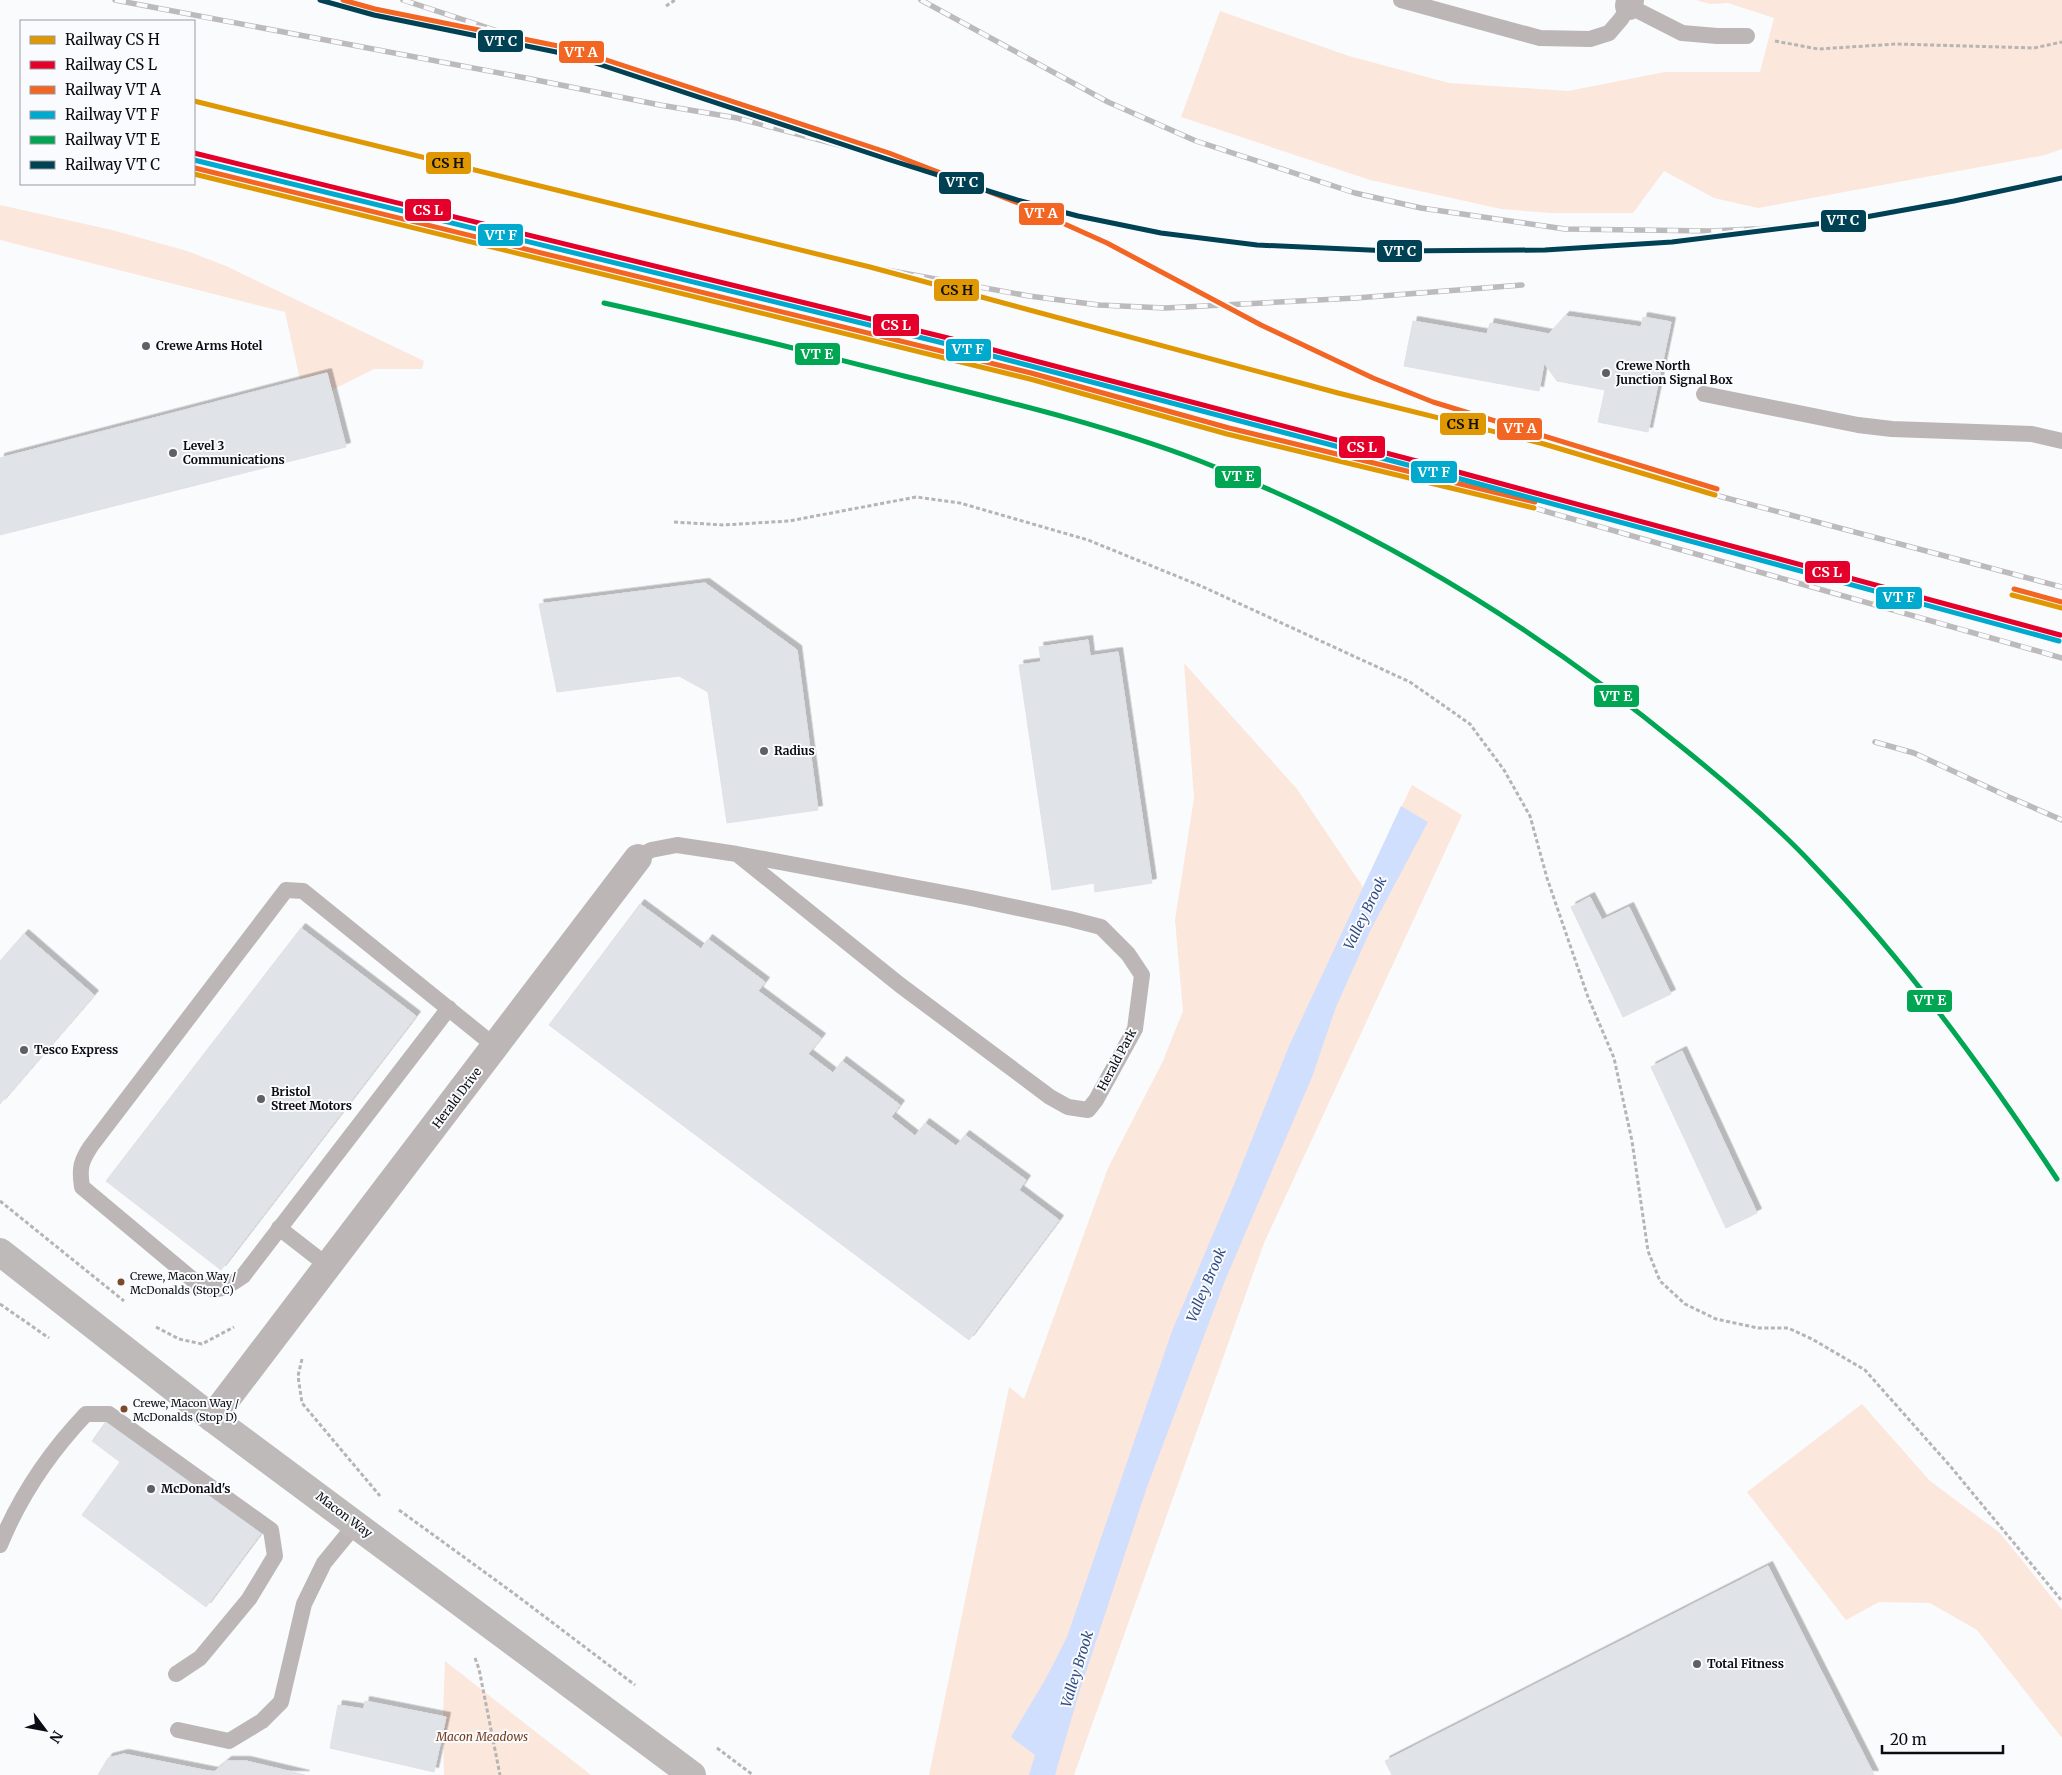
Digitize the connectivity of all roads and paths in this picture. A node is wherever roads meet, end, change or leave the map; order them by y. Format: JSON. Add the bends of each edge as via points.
{"nodes":[{"id":1,"x":676,"y":0,"type":"edge"},
{"id":2,"x":1401,"y":0,"type":"edge"},
{"id":3,"x":1630,"y":3,"type":"edge"},
{"id":4,"x":666,"y":6,"type":"dead end"},
{"id":5,"x":1747,"y":36,"type":"joint"},
{"id":6,"x":2062,"y":42,"type":"edge"},
{"id":7,"x":1704,"y":394,"type":"dead end"},
{"id":8,"x":2062,"y":441,"type":"edge"},
{"id":9,"x":674,"y":522,"type":"dead end"},
{"id":10,"x":737,"y":854,"type":"junction"},
{"id":11,"x":638,"y":858,"type":"joint"},
{"id":12,"x":449,"y":1008,"type":"junction"},
{"id":13,"x":496,"y":1047,"type":"junction"},
{"id":14,"x":0,"y":1201,"type":"edge"},
{"id":15,"x":279,"y":1228,"type":"junction"},
{"id":16,"x":0,"y":1252,"type":"edge"},
{"id":17,"x":328,"y":1266,"type":"junction"},
{"id":18,"x":127,"y":1303,"type":"dead end"},
{"id":19,"x":149,"y":1321,"type":"dead end"},
{"id":20,"x":284,"y":1323,"type":"junction"},
{"id":21,"x":238,"y":1324,"type":"dead end"},
{"id":22,"x":212,"y":1418,"type":"junction"},
{"id":23,"x":386,"y":1500,"type":"dead end"},
{"id":24,"x":394,"y":1506,"type":"dead end"},
{"id":25,"x":356,"y":1524,"type":"junction"},
{"id":26,"x":0,"y":1545,"type":"edge"},
{"id":27,"x":2062,"y":1601,"type":"edge"},
{"id":28,"x":473,"y":1653,"type":"dead end"},
{"id":29,"x":176,"y":1674,"type":"dead end"},
{"id":30,"x":636,"y":1686,"type":"dead end"},
{"id":31,"x":178,"y":1730,"type":"dead end"},
{"id":32,"x":714,"y":1745,"type":"dead end"},
{"id":33,"x":500,"y":1775,"type":"edge"},
{"id":34,"x":692,"y":1775,"type":"edge"},
{"id":35,"x":753,"y":1775,"type":"edge"}],
"edges":[{"from":1,"to":4,"type":"path"},
{"from":2,"to":3,"type":"lane","via":[[1540,38],[1590,39],[1609,32]]},
{"from":3,"to":5,"type":"lane","via":[[1682,33]]},
{"from":5,"to":6,"type":"path","via":[[1818,49],[1897,44],[2034,48]]},
{"from":7,"to":8,"type":"lane","via":[[1858,425],[2026,434]]},
{"from":9,"to":27,"type":"path","via":[[723,525],[789,521],[916,497],[960,503],[1088,540],[1201,586],[1410,682],[1470,724],[1504,770],[1530,816],[1547,878],[1588,997],[1614,1058],[1632,1141],[1648,1252],[1660,1280],[1684,1304],[1716,1319],[1758,1328],[1788,1328],[1865,1370]]},
{"from":10,"to":10,"type":"lane","name":"Herald Park","via":[[971,898],[1101,928],[1128,954],[1142,975],[1135,1029],[1096,1100],[1088,1110],[1068,1107],[1050,1097],[900,984]]},
{"from":10,"to":11,"type":"lane","name":"Herald Drive","via":[[677,845],[652,850]]},
{"from":11,"to":13,"type":"street","name":"Herald Drive"},
{"from":12,"to":13,"type":"lane"},
{"from":12,"to":15,"type":"lane"},
{"from":12,"to":15,"type":"lane","via":[[302,891],[286,890],[84,1158],[79,1172],[82,1187],[198,1284],[209,1289],[226,1288],[242,1276]]},
{"from":13,"to":17,"type":"street","name":"Herald Drive"},
{"from":14,"to":18,"type":"path"},
{"from":15,"to":17,"type":"lane"},
{"from":16,"to":22,"type":"main road","name":"Macon Way"},
{"from":17,"to":20,"type":"street","name":"Herald Drive"},
{"from":19,"to":21,"type":"path","via":[[179,1338],[202,1344]]},
{"from":20,"to":22,"type":"street","name":"Herald Drive"},
{"from":20,"to":23,"type":"path","via":[[308,1341],[298,1376],[302,1403],[378,1495]]},
{"from":22,"to":25,"type":"main road","name":"Macon Way"},
{"from":24,"to":30,"type":"path"},
{"from":25,"to":31,"type":"lane","via":[[324,1563],[304,1604],[281,1702],[262,1722],[229,1741]]},
{"from":25,"to":34,"type":"main road","name":"Macon Way"},
{"from":26,"to":29,"type":"lane","via":[[31,1485],[61,1441],[86,1414],[109,1414],[271,1530],[275,1556],[249,1599],[200,1658]]},
{"from":28,"to":33,"type":"path"},
{"from":32,"to":35,"type":"path"}]}
